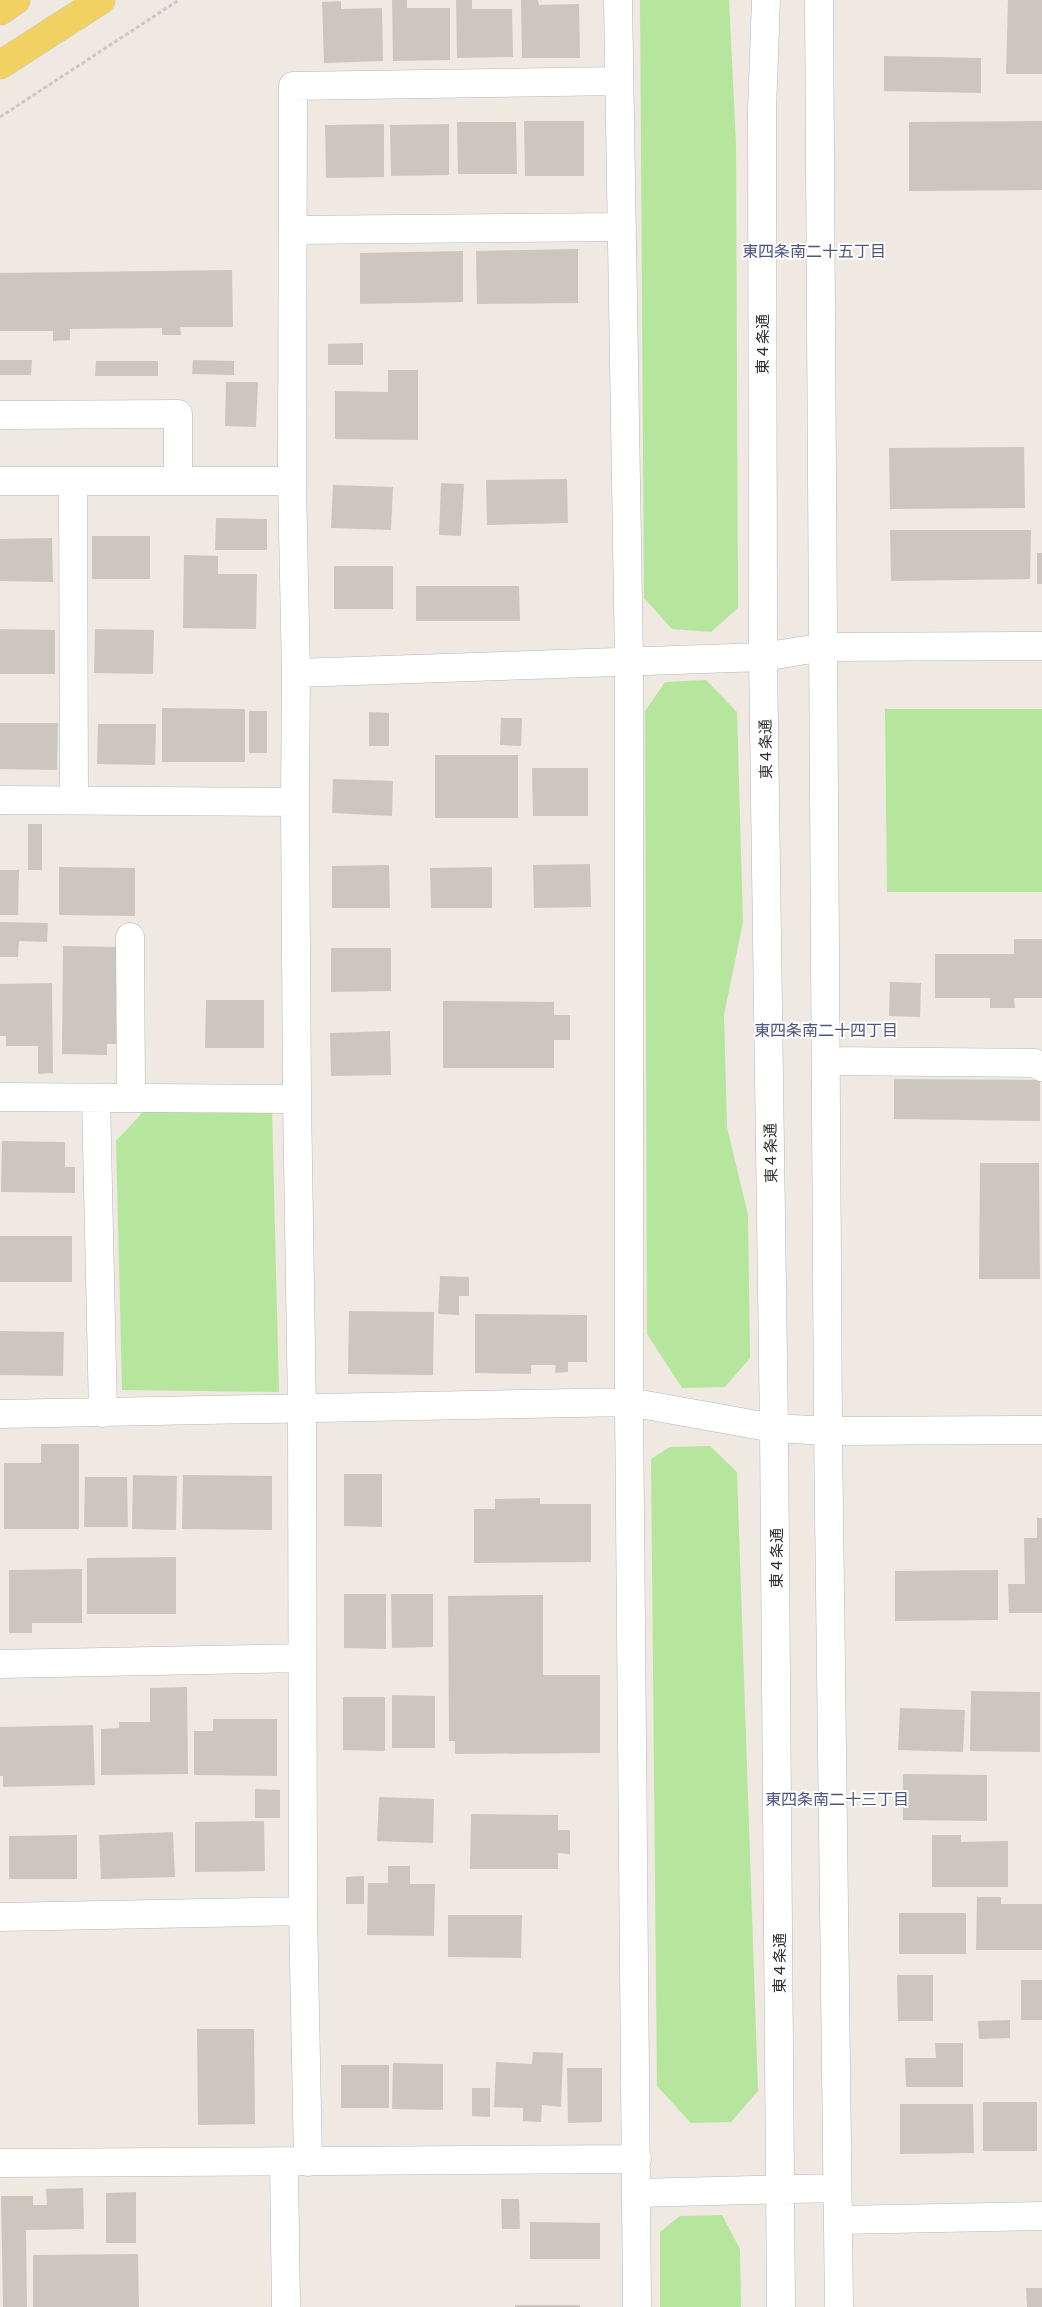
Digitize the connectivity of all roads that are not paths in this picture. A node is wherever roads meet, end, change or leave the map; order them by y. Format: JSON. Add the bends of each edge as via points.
{"nodes":[{"id":1,"x":16,"y":0,"type":"edge"},
{"id":2,"x":101,"y":0,"type":"edge"},
{"id":3,"x":618,"y":0,"type":"edge"},
{"id":4,"x":766,"y":0,"type":"edge"},
{"id":5,"x":818,"y":0,"type":"edge"},
{"id":6,"x":0,"y":11,"type":"edge"},
{"id":7,"x":0,"y":65,"type":"edge"},
{"id":8,"x":619,"y":81,"type":"junction"},
{"id":9,"x":622,"y":227,"type":"junction"},
{"id":10,"x":293,"y":230,"type":"junction"},
{"id":11,"x":0,"y":415,"type":"edge"},
{"id":12,"x":73,"y":480,"type":"junction"},
{"id":13,"x":0,"y":481,"type":"edge"},
{"id":14,"x":178,"y":481,"type":"junction"},
{"id":15,"x":292,"y":481,"type":"junction"},
{"id":16,"x":1042,"y":646,"type":"edge"},
{"id":17,"x":824,"y":647,"type":"junction"},
{"id":18,"x":763,"y":657,"type":"junction"},
{"id":19,"x":629,"y":663,"type":"junction"},
{"id":20,"x":296,"y":673,"type":"junction"},
{"id":21,"x":74,"y":799,"type":"junction"},
{"id":22,"x":0,"y":800,"type":"edge"},
{"id":23,"x":295,"y":802,"type":"junction"},
{"id":24,"x":130,"y":937,"type":"dead end"},
{"id":25,"x":827,"y":1061,"type":"junction"},
{"id":26,"x":1042,"y":1067,"type":"edge"},
{"id":27,"x":0,"y":1097,"type":"edge"},
{"id":28,"x":131,"y":1097,"type":"junction"},
{"id":29,"x":96,"y":1098,"type":"junction"},
{"id":30,"x":297,"y":1099,"type":"junction"},
{"id":31,"x":629,"y":1402,"type":"junction"},
{"id":32,"x":302,"y":1409,"type":"junction"},
{"id":33,"x":103,"y":1413,"type":"junction"},
{"id":34,"x":0,"y":1414,"type":"edge"},
{"id":35,"x":774,"y":1428,"type":"junction"},
{"id":36,"x":1042,"y":1430,"type":"edge"},
{"id":37,"x":828,"y":1431,"type":"junction"},
{"id":38,"x":301,"y":1658,"type":"junction"},
{"id":39,"x":0,"y":1664,"type":"edge"},
{"id":40,"x":303,"y":1912,"type":"junction"},
{"id":41,"x":0,"y":1917,"type":"edge"},
{"id":42,"x":637,"y":2159,"type":"junction"},
{"id":43,"x":296,"y":2162,"type":"junction"},
{"id":44,"x":0,"y":2163,"type":"edge"},
{"id":45,"x":837,"y":2188,"type":"junction"},
{"id":46,"x":781,"y":2191,"type":"junction"},
{"id":47,"x":636,"y":2193,"type":"junction"},
{"id":48,"x":1042,"y":2216,"type":"edge"},
{"id":49,"x":839,"y":2220,"type":"junction"},
{"id":50,"x":286,"y":2307,"type":"edge"},
{"id":51,"x":637,"y":2307,"type":"edge"},
{"id":52,"x":781,"y":2307,"type":"edge"},
{"id":53,"x":840,"y":2307,"type":"edge"}],
"edges":[{"from":1,"to":6,"type":"main road"},
{"from":2,"to":7,"type":"main road"},
{"from":3,"to":8,"type":"street"},
{"from":4,"to":18,"type":"street","name":"東４条通","via":[[762,110]]},
{"from":5,"to":17,"type":"street"},
{"from":8,"to":9,"type":"street"},
{"from":8,"to":10,"type":"street","via":[[293,86]]},
{"from":9,"to":10,"type":"street"},
{"from":9,"to":19,"type":"street"},
{"from":10,"to":15,"type":"street"},
{"from":11,"to":14,"type":"street","via":[[178,414]]},
{"from":12,"to":13,"type":"street"},
{"from":12,"to":14,"type":"street"},
{"from":12,"to":21,"type":"street"},
{"from":14,"to":15,"type":"street"},
{"from":15,"to":20,"type":"street"},
{"from":16,"to":17,"type":"street"},
{"from":17,"to":18,"type":"street"},
{"from":17,"to":25,"type":"street"},
{"from":18,"to":19,"type":"street"},
{"from":18,"to":35,"type":"street","name":"東４条通"},
{"from":19,"to":20,"type":"street"},
{"from":19,"to":31,"type":"street"},
{"from":20,"to":23,"type":"street"},
{"from":21,"to":22,"type":"street"},
{"from":21,"to":23,"type":"street"},
{"from":23,"to":30,"type":"street"},
{"from":24,"to":28,"type":"street"},
{"from":25,"to":26,"type":"street","via":[[1035,1063]]},
{"from":25,"to":37,"type":"street"},
{"from":27,"to":29,"type":"street"},
{"from":28,"to":29,"type":"street"},
{"from":28,"to":30,"type":"street"},
{"from":29,"to":33,"type":"street"},
{"from":30,"to":32,"type":"street"},
{"from":31,"to":32,"type":"street"},
{"from":31,"to":35,"type":"street"},
{"from":31,"to":42,"type":"street"},
{"from":32,"to":33,"type":"street"},
{"from":32,"to":38,"type":"street"},
{"from":33,"to":34,"type":"street"},
{"from":35,"to":37,"type":"street"},
{"from":35,"to":46,"type":"street","name":"東４条通"},
{"from":36,"to":37,"type":"street"},
{"from":37,"to":45,"type":"street"},
{"from":38,"to":39,"type":"street"},
{"from":38,"to":40,"type":"street"},
{"from":40,"to":41,"type":"street"},
{"from":40,"to":43,"type":"street"},
{"from":42,"to":43,"type":"street"},
{"from":42,"to":47,"type":"street"},
{"from":43,"to":44,"type":"street"},
{"from":43,"to":50,"type":"street"},
{"from":45,"to":46,"type":"street"},
{"from":45,"to":49,"type":"street"},
{"from":46,"to":47,"type":"street"},
{"from":46,"to":52,"type":"street","name":"東４条通"},
{"from":47,"to":51,"type":"street"},
{"from":48,"to":49,"type":"street"},
{"from":49,"to":53,"type":"street"}]}
